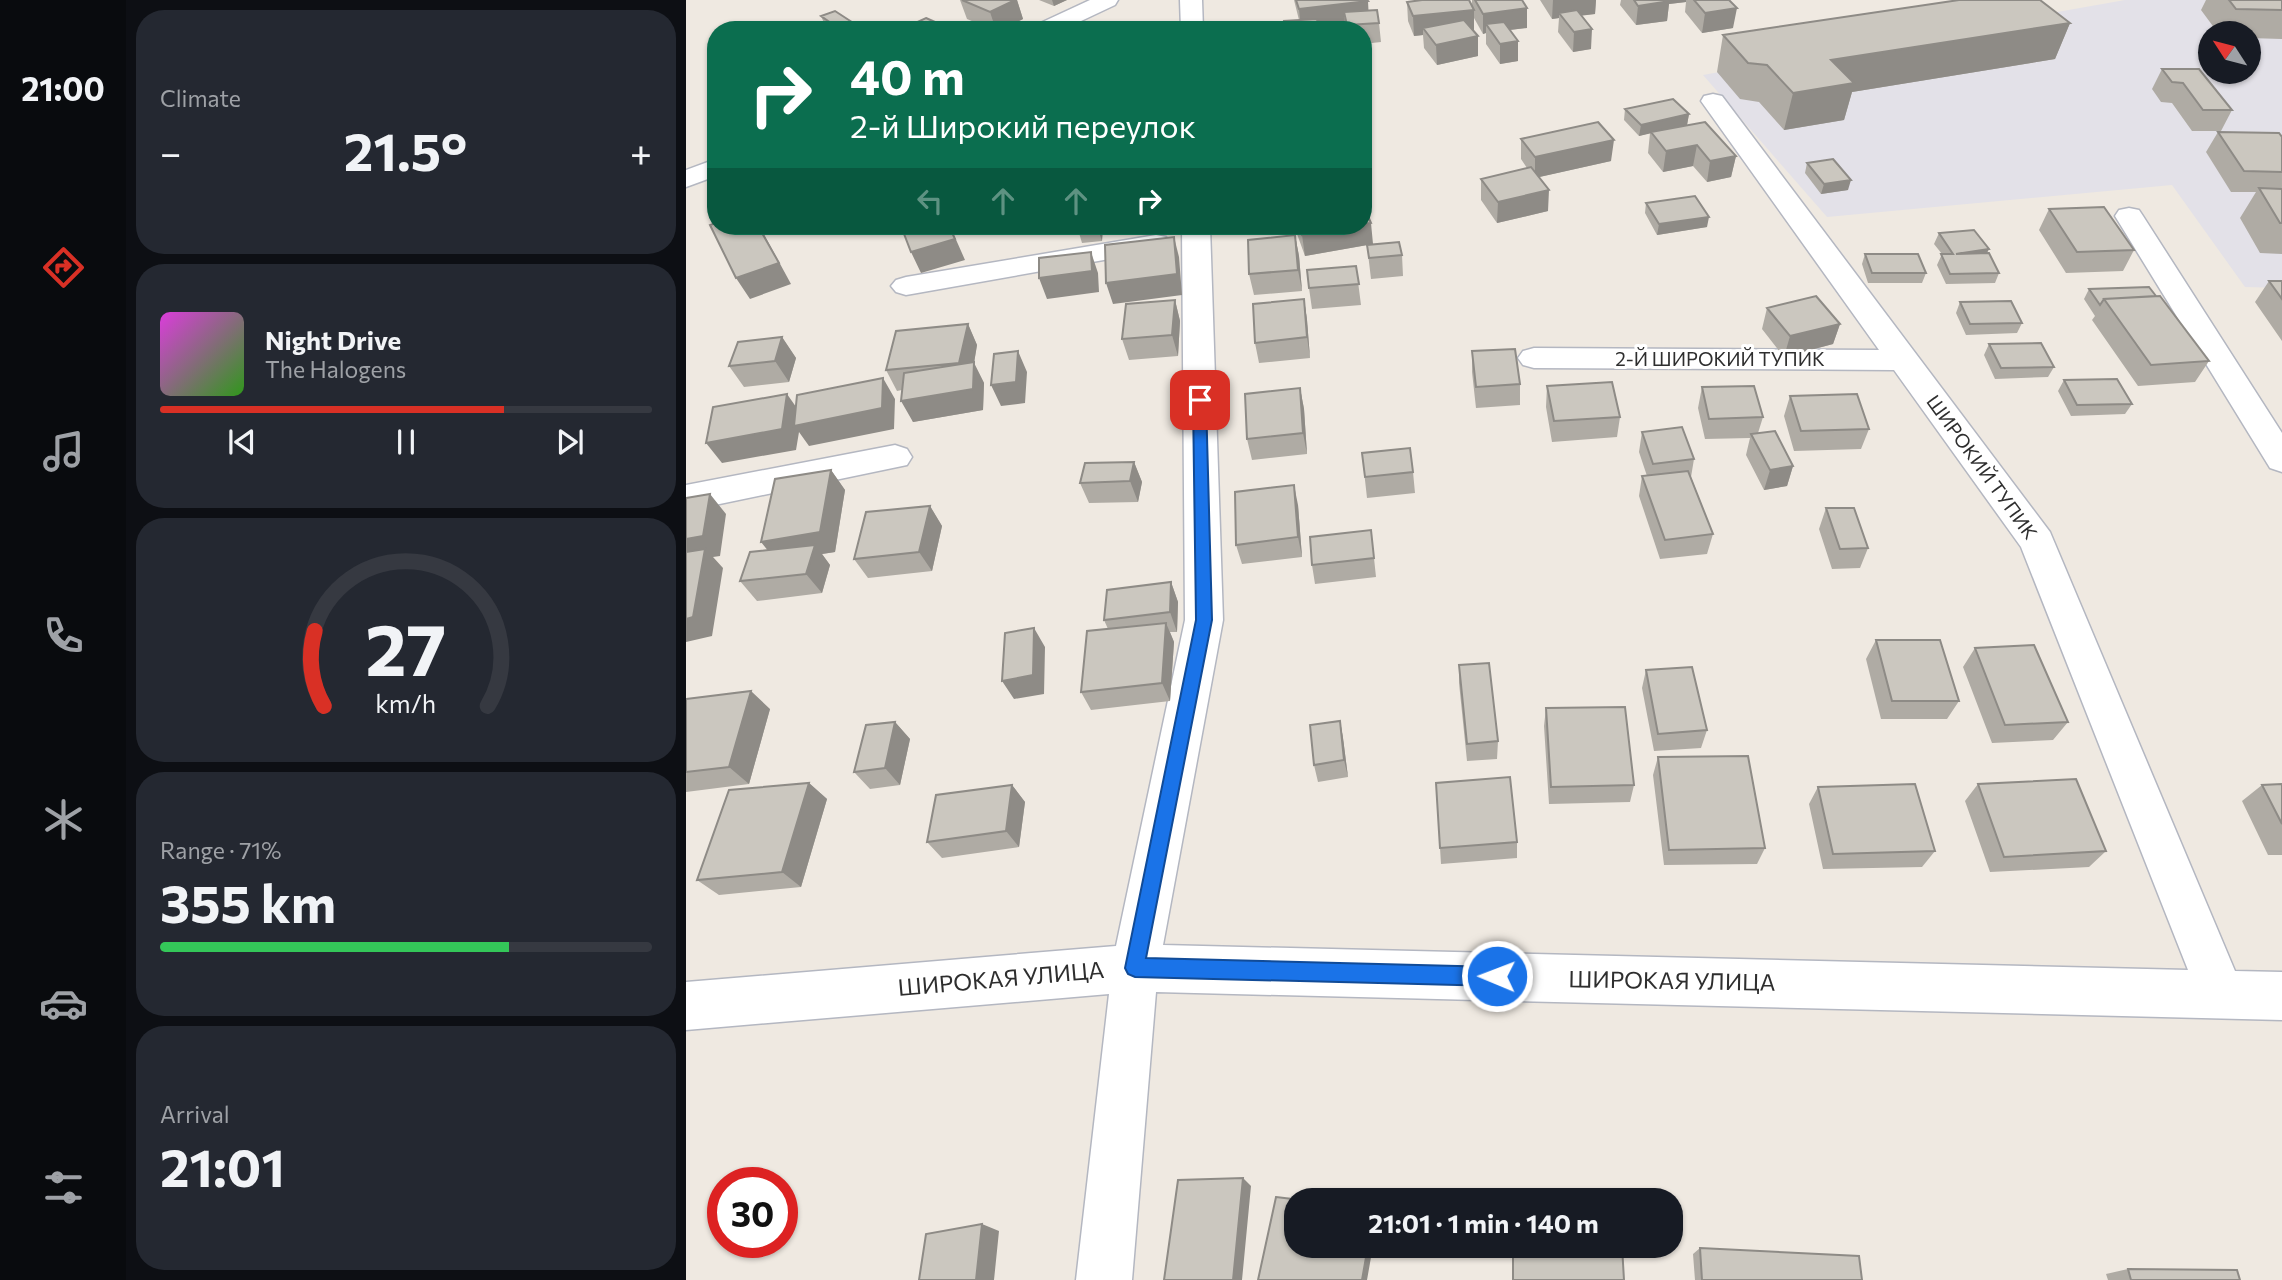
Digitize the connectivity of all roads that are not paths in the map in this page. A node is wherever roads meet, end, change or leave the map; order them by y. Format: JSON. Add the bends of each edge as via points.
{"nodes":[{"id":1,"x":1107,"y":0,"type":"edge"},
{"id":2,"x":1191,"y":0,"type":"edge"},
{"id":3,"x":1063,"y":21,"type":"edge"},
{"id":4,"x":1192,"y":21,"type":"edge"},
{"id":5,"x":1713,"y":101,"type":"dead end"},
{"id":6,"x":707,"y":170,"type":"edge"},
{"id":7,"x":686,"y":178,"type":"edge"},
{"id":8,"x":2129,"y":216,"type":"dead end"},
{"id":9,"x":1175,"y":235,"type":"edge"},
{"id":10,"x":1196,"y":235,"type":"edge"},
{"id":11,"x":906,"y":286,"type":"dead end"},
{"id":12,"x":1534,"y":358,"type":"dead end"},
{"id":13,"x":1905,"y":360,"type":"junction"},
{"id":14,"x":895,"y":457,"type":"dead end"},
{"id":15,"x":2282,"y":460,"type":"edge"},
{"id":16,"x":686,"y":498,"type":"edge"},
{"id":17,"x":1135,"y":968,"type":"junction"},
{"id":18,"x":2221,"y":995,"type":"junction"},
{"id":19,"x":2282,"y":996,"type":"edge"},
{"id":20,"x":686,"y":1006,"type":"edge"},
{"id":21,"x":1104,"y":1280,"type":"edge"}],
"edges":[{"from":1,"to":3,"type":"street"},
{"from":2,"to":4,"type":"street"},
{"from":5,"to":13,"type":"street","name":"ШИРОКИЙ ТУПИК"},
{"from":6,"to":7,"type":"street"},
{"from":8,"to":15,"type":"street"},
{"from":9,"to":11,"type":"street"},
{"from":10,"to":17,"type":"street","via":[[1204,620]]},
{"from":12,"to":13,"type":"street","name":"2-Й ШИРОКИЙ ТУПИК"},
{"from":13,"to":18,"type":"street","name":"ШИРОКИЙ ТУПИК","via":[[2038,542]]},
{"from":14,"to":16,"type":"street"},
{"from":17,"to":18,"type":"street","name":"ШИРОКАЯ УЛИЦА"},
{"from":17,"to":20,"type":"street","name":"ШИРОКАЯ УЛИЦА"},
{"from":17,"to":21,"type":"street"},
{"from":18,"to":19,"type":"street","name":"ШИРОКАЯ УЛИЦА"}]}
